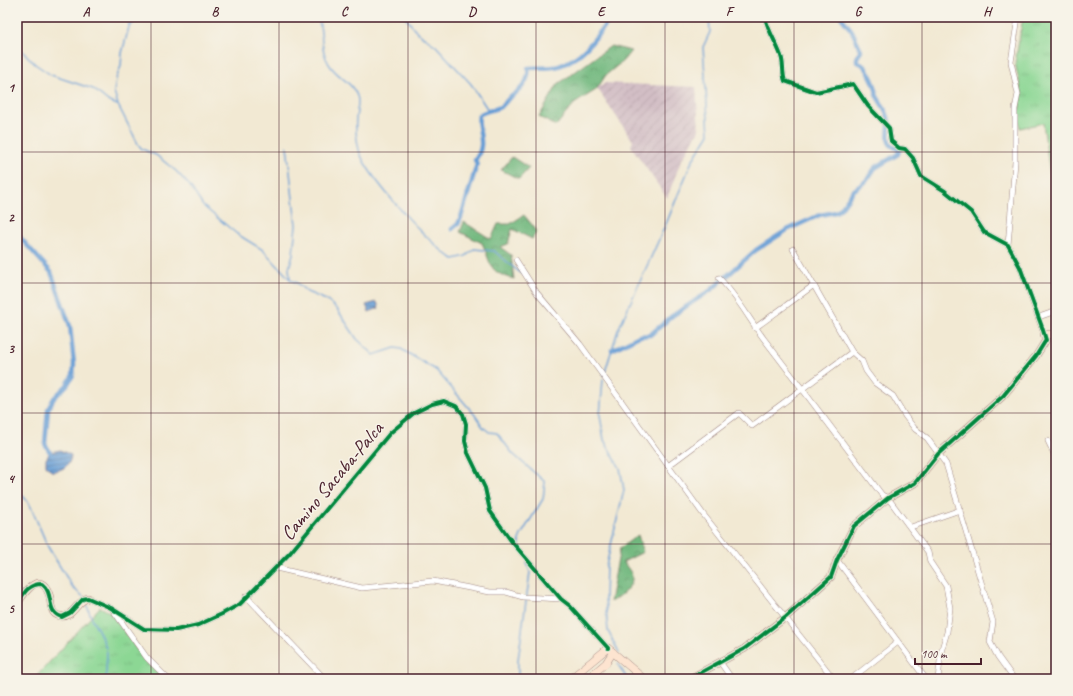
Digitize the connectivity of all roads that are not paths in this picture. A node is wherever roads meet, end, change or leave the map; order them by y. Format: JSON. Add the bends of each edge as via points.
{"nodes":[{"id":1,"x":765,"y":17,"type":"edge"},
{"id":2,"x":1018,"y":17,"type":"edge"},
{"id":3,"x":1008,"y":245,"type":"junction"},
{"id":4,"x":793,"y":249,"type":"dead end"},
{"id":5,"x":516,"y":260,"type":"dead end"},
{"id":6,"x":719,"y":278,"type":"dead end"},
{"id":7,"x":814,"y":285,"type":"junction"},
{"id":8,"x":1056,"y":311,"type":"edge"},
{"id":9,"x":1039,"y":317,"type":"junction"},
{"id":10,"x":755,"y":328,"type":"junction"},
{"id":11,"x":1044,"y":334,"type":"junction"},
{"id":12,"x":1056,"y":335,"type":"edge"},
{"id":13,"x":852,"y":352,"type":"junction"},
{"id":14,"x":802,"y":389,"type":"junction"},
{"id":15,"x":1048,"y":442,"type":"dead end"},
{"id":16,"x":938,"y":454,"type":"junction"},
{"id":17,"x":1056,"y":458,"type":"edge"},
{"id":18,"x":668,"y":466,"type":"junction"},
{"id":19,"x":888,"y":498,"type":"junction"},
{"id":20,"x":960,"y":510,"type":"junction"},
{"id":21,"x":911,"y":527,"type":"junction"},
{"id":22,"x":837,"y":560,"type":"junction"},
{"id":23,"x":276,"y":568,"type":"junction"},
{"id":24,"x":246,"y":596,"type":"junction"},
{"id":25,"x":86,"y":598,"type":"joint"},
{"id":26,"x":562,"y":599,"type":"junction"},
{"id":27,"x":17,"y":604,"type":"edge"},
{"id":28,"x":111,"y":608,"type":"junction"},
{"id":29,"x":786,"y":617,"type":"junction"},
{"id":30,"x":898,"y":642,"type":"junction"},
{"id":31,"x":611,"y":650,"type":"junction"},
{"id":32,"x":720,"y":662,"type":"junction"},
{"id":33,"x":168,"y":679,"type":"edge"},
{"id":34,"x":324,"y":679,"type":"edge"},
{"id":35,"x":570,"y":679,"type":"edge"},
{"id":36,"x":587,"y":679,"type":"edge"},
{"id":37,"x":644,"y":679,"type":"edge"},
{"id":38,"x":690,"y":679,"type":"edge"},
{"id":39,"x":732,"y":679,"type":"edge"},
{"id":40,"x":834,"y":679,"type":"edge"},
{"id":41,"x":851,"y":679,"type":"edge"},
{"id":42,"x":926,"y":679,"type":"edge"},
{"id":43,"x":938,"y":679,"type":"edge"},
{"id":44,"x":1014,"y":679,"type":"edge"}],
"edges":[{"from":1,"to":3,"type":"street","via":[[782,57],[785,81],[816,92],[853,84],[868,106],[889,128],[891,141],[914,158],[921,176],[971,212],[984,232]]},
{"from":2,"to":3,"type":"street","via":[[1011,62],[1018,94],[1015,109],[1015,162]]},
{"from":3,"to":9,"type":"street","via":[[1020,267]]},
{"from":4,"to":7,"type":"street"},
{"from":5,"to":18,"type":"street","via":[[537,293],[580,344]]},
{"from":6,"to":10,"type":"street","via":[[728,286]]},
{"from":7,"to":10,"type":"street"},
{"from":7,"to":13,"type":"street"},
{"from":8,"to":9,"type":"street"},
{"from":9,"to":11,"type":"street"},
{"from":10,"to":14,"type":"street"},
{"from":11,"to":12,"type":"street"},
{"from":11,"to":16,"type":"street","via":[[1046,340],[1036,356],[1003,396]]},
{"from":13,"to":14,"type":"street"},
{"from":13,"to":16,"type":"street","via":[[862,361],[875,383],[893,396],[915,429],[927,438]]},
{"from":14,"to":18,"type":"street","via":[[752,426],[739,413]]},
{"from":14,"to":19,"type":"street","via":[[882,494]]},
{"from":15,"to":17,"type":"street"},
{"from":16,"to":19,"type":"street","via":[[915,483]]},
{"from":16,"to":20,"type":"street","via":[[946,464]]},
{"from":18,"to":29,"type":"street"},
{"from":19,"to":21,"type":"street"},
{"from":19,"to":22,"type":"street","via":[[854,526]]},
{"from":20,"to":21,"type":"street"},
{"from":20,"to":44,"type":"street","via":[[993,622],[990,642]]},
{"from":21,"to":43,"type":"street","via":[[946,586],[950,608]]},
{"from":22,"to":29,"type":"street","via":[[831,577]]},
{"from":22,"to":30,"type":"street"},
{"from":23,"to":24,"type":"street","name":"Camino Sacaba-Palca"},
{"from":23,"to":26,"type":"street","via":[[362,588],[433,581],[490,592],[506,592],[522,597]]},
{"from":23,"to":26,"type":"street","name":"Camino Sacaba-Palca","via":[[390,433],[414,413],[444,401],[456,406],[463,414],[468,453],[484,488],[490,511],[512,542]]},
{"from":24,"to":28,"type":"street","name":"Camino Sacaba-Palca","via":[[240,604],[198,625],[176,630],[144,629]]},
{"from":24,"to":34,"type":"street"},
{"from":25,"to":27,"type":"street","name":"Camino Sacaba-Palca","via":[[70,613],[58,616],[52,609],[45,587],[42,584],[32,584]]},
{"from":25,"to":28,"type":"street","name":"Camino Sacaba-Palca"},
{"from":26,"to":31,"type":"street","name":"Camino Sacaba-Palca"},
{"from":28,"to":33,"type":"street","via":[[147,658]]},
{"from":29,"to":32,"type":"street","via":[[744,649]]},
{"from":29,"to":40,"type":"street"},
{"from":30,"to":41,"type":"street"},
{"from":30,"to":42,"type":"street"},
{"from":31,"to":35,"type":"street"},
{"from":31,"to":36,"type":"street","via":[[606,663]]},
{"from":31,"to":37,"type":"street","name":"Camino Sacaba-Palca"},
{"from":32,"to":38,"type":"street"},
{"from":32,"to":39,"type":"street"}]}
